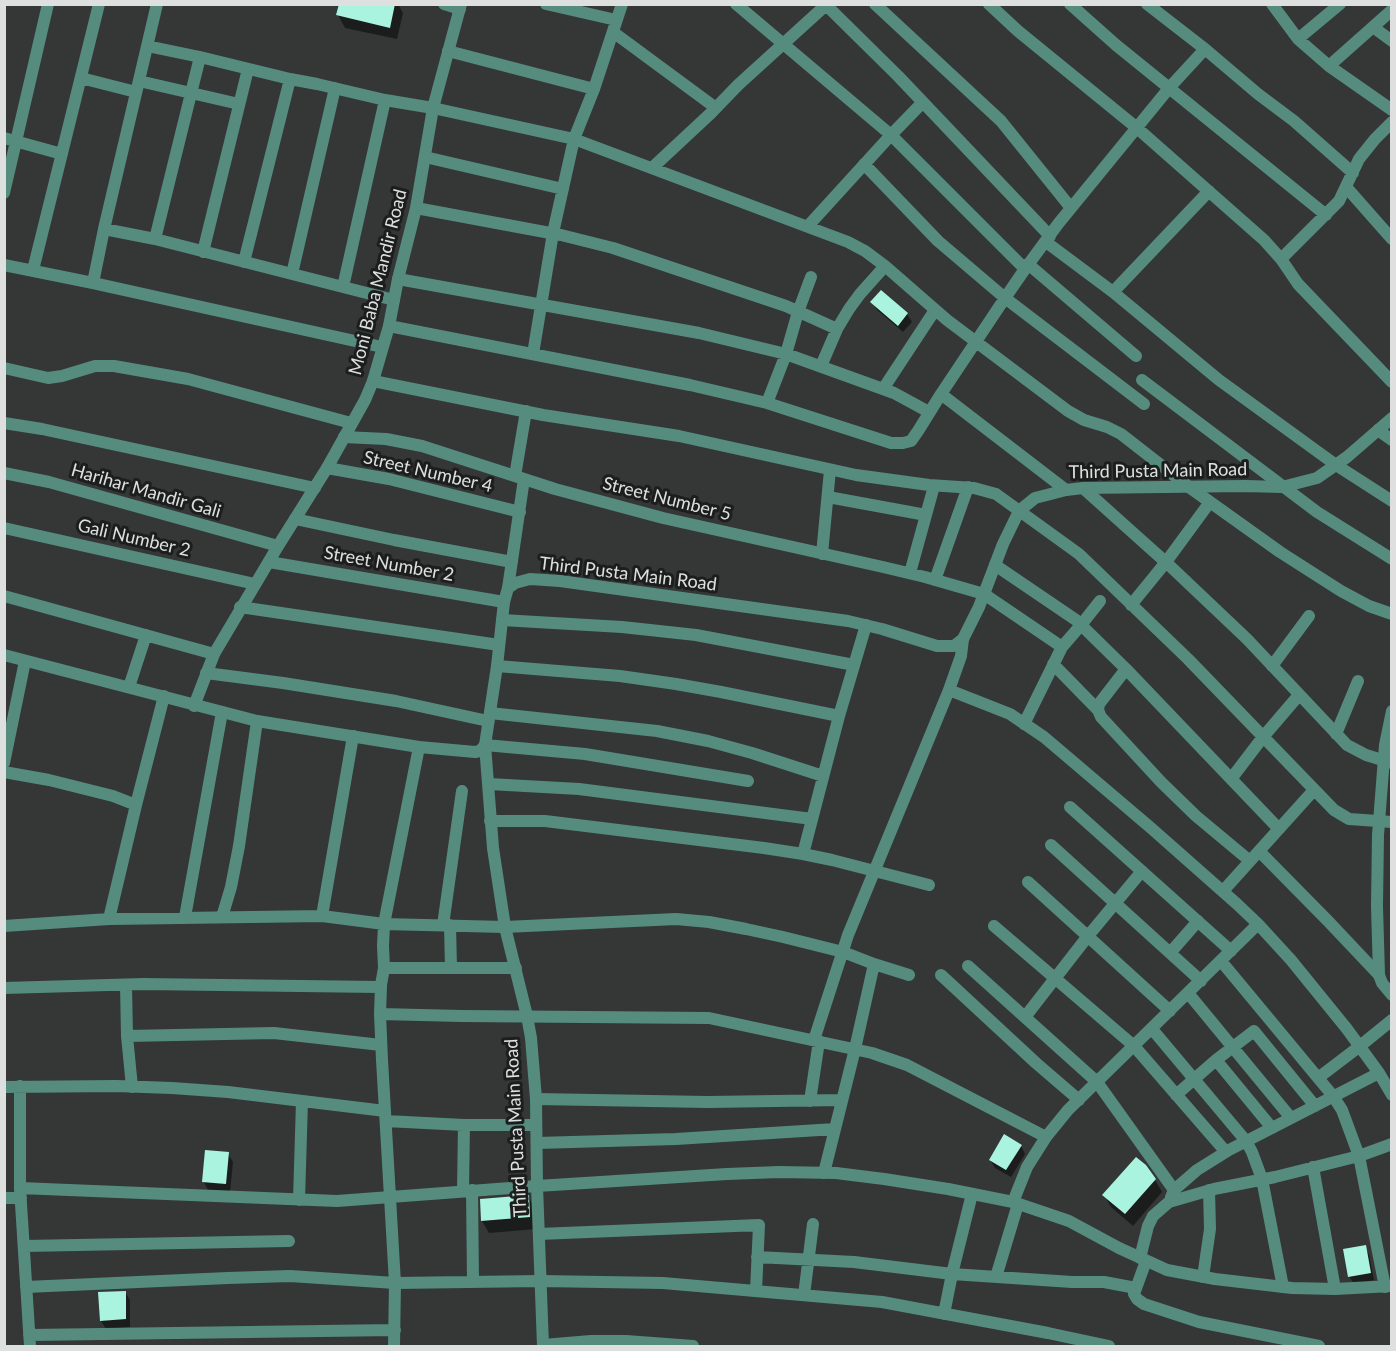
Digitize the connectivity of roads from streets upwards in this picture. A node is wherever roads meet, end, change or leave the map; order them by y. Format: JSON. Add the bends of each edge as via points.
{"nodes":[{"id":1,"x":48,"y":4,"type":"edge"},
{"id":2,"x":99,"y":4,"type":"edge"},
{"id":3,"x":157,"y":4,"type":"edge"},
{"id":4,"x":444,"y":4,"type":"edge"},
{"id":5,"x":546,"y":4,"type":"edge"},
{"id":6,"x":622,"y":4,"type":"edge"},
{"id":7,"x":736,"y":4,"type":"edge"},
{"id":8,"x":875,"y":4,"type":"edge"},
{"id":9,"x":989,"y":4,"type":"edge"},
{"id":10,"x":1070,"y":4,"type":"edge"},
{"id":11,"x":1147,"y":4,"type":"edge"},
{"id":12,"x":1272,"y":4,"type":"edge"},
{"id":13,"x":1340,"y":4,"type":"edge"},
{"id":14,"x":826,"y":5,"type":"edge"},
{"id":15,"x":461,"y":7,"type":"edge"},
{"id":16,"x":1392,"y":10,"type":"edge"},
{"id":17,"x":614,"y":26,"type":"junction"},
{"id":18,"x":1373,"y":27,"type":"junction"},
{"id":19,"x":1298,"y":39,"type":"junction"},
{"id":20,"x":1392,"y":41,"type":"edge"},
{"id":21,"x":783,"y":44,"type":"junction"},
{"id":22,"x":147,"y":46,"type":"junction"},
{"id":23,"x":1205,"y":49,"type":"junction"},
{"id":24,"x":448,"y":51,"type":"junction"},
{"id":25,"x":200,"y":57,"type":"junction"},
{"id":26,"x":1329,"y":66,"type":"junction"},
{"id":27,"x":248,"y":69,"type":"junction"},
{"id":28,"x":81,"y":78,"type":"junction"},
{"id":29,"x":290,"y":79,"type":"junction"},
{"id":30,"x":137,"y":86,"type":"junction"},
{"id":31,"x":1170,"y":87,"type":"junction"},
{"id":32,"x":336,"y":88,"type":"junction"},
{"id":33,"x":594,"y":89,"type":"junction"},
{"id":34,"x":192,"y":93,"type":"junction"},
{"id":35,"x":385,"y":100,"type":"junction"},
{"id":36,"x":923,"y":102,"type":"junction"},
{"id":37,"x":239,"y":104,"type":"junction"},
{"id":38,"x":433,"y":108,"type":"junction"},
{"id":39,"x":716,"y":108,"type":"junction"},
{"id":40,"x":1392,"y":110,"type":"edge"},
{"id":41,"x":1392,"y":122,"type":"edge"},
{"id":42,"x":1137,"y":128,"type":"junction"},
{"id":43,"x":891,"y":135,"type":"junction"},
{"id":44,"x":574,"y":139,"type":"junction"},
{"id":45,"x":10,"y":140,"type":"edge"},
{"id":46,"x":62,"y":154,"type":"junction"},
{"id":47,"x":425,"y":157,"type":"junction"},
{"id":48,"x":864,"y":164,"type":"junction"},
{"id":49,"x":652,"y":168,"type":"junction"},
{"id":50,"x":1353,"y":172,"type":"junction"},
{"id":51,"x":1347,"y":188,"type":"junction"},
{"id":52,"x":563,"y":189,"type":"junction"},
{"id":53,"x":1209,"y":190,"type":"junction"},
{"id":54,"x":4,"y":193,"type":"edge"},
{"id":55,"x":416,"y":208,"type":"junction"},
{"id":56,"x":1071,"y":208,"type":"junction"},
{"id":57,"x":1326,"y":215,"type":"junction"},
{"id":58,"x":808,"y":226,"type":"junction"},
{"id":59,"x":104,"y":229,"type":"junction"},
{"id":60,"x":553,"y":233,"type":"junction"},
{"id":61,"x":156,"y":239,"type":"junction"},
{"id":62,"x":1048,"y":239,"type":"junction"},
{"id":63,"x":1392,"y":239,"type":"edge"},
{"id":64,"x":203,"y":252,"type":"junction"},
{"id":65,"x":1281,"y":259,"type":"junction"},
{"id":66,"x":244,"y":262,"type":"junction"},
{"id":67,"x":4,"y":265,"type":"edge"},
{"id":68,"x":885,"y":266,"type":"junction"},
{"id":69,"x":1026,"y":266,"type":"junction"},
{"id":70,"x":33,"y":270,"type":"junction"},
{"id":71,"x":292,"y":274,"type":"junction"},
{"id":72,"x":811,"y":277,"type":"dead end"},
{"id":73,"x":398,"y":279,"type":"junction"},
{"id":74,"x":93,"y":283,"type":"junction"},
{"id":75,"x":343,"y":287,"type":"junction"},
{"id":76,"x":1113,"y":292,"type":"junction"},
{"id":77,"x":1005,"y":298,"type":"junction"},
{"id":78,"x":394,"y":300,"type":"junction"},
{"id":79,"x":541,"y":304,"type":"junction"},
{"id":80,"x":935,"y":310,"type":"junction"},
{"id":81,"x":798,"y":312,"type":"junction"},
{"id":82,"x":389,"y":326,"type":"junction"},
{"id":83,"x":837,"y":329,"type":"junction"},
{"id":84,"x":976,"y":343,"type":"junction"},
{"id":85,"x":382,"y":347,"type":"junction"},
{"id":86,"x":533,"y":354,"type":"junction"},
{"id":87,"x":786,"y":354,"type":"junction"},
{"id":88,"x":1136,"y":356,"type":"dead end"},
{"id":89,"x":821,"y":366,"type":"junction"},
{"id":90,"x":4,"y":368,"type":"edge"},
{"id":91,"x":1142,"y":380,"type":"dead end"},
{"id":92,"x":373,"y":381,"type":"junction"},
{"id":93,"x":1392,"y":382,"type":"edge"},
{"id":94,"x":882,"y":389,"type":"junction"},
{"id":95,"x":941,"y":394,"type":"junction"},
{"id":96,"x":767,"y":403,"type":"junction"},
{"id":97,"x":1144,"y":404,"type":"dead end"},
{"id":98,"x":526,"y":411,"type":"junction"},
{"id":99,"x":929,"y":412,"type":"junction"},
{"id":100,"x":1392,"y":418,"type":"edge"},
{"id":101,"x":4,"y":423,"type":"edge"},
{"id":102,"x":351,"y":423,"type":"junction"},
{"id":103,"x":1378,"y":430,"type":"junction"},
{"id":104,"x":344,"y":437,"type":"junction"},
{"id":105,"x":1392,"y":440,"type":"edge"},
{"id":106,"x":1336,"y":465,"type":"junction"},
{"id":107,"x":327,"y":468,"type":"junction"},
{"id":108,"x":830,"y":470,"type":"junction"},
{"id":109,"x":4,"y":473,"type":"edge"},
{"id":110,"x":520,"y":478,"type":"junction"},
{"id":111,"x":934,"y":486,"type":"junction"},
{"id":112,"x":1189,"y":487,"type":"junction"},
{"id":113,"x":1282,"y":487,"type":"junction"},
{"id":114,"x":315,"y":488,"type":"junction"},
{"id":115,"x":968,"y":488,"type":"junction"},
{"id":116,"x":1083,"y":488,"type":"junction"},
{"id":117,"x":1066,"y":489,"type":"junction"},
{"id":118,"x":828,"y":497,"type":"junction"},
{"id":119,"x":1392,"y":501,"type":"edge"},
{"id":120,"x":1210,"y":502,"type":"junction"},
{"id":121,"x":1019,"y":511,"type":"junction"},
{"id":122,"x":520,"y":512,"type":"junction"},
{"id":123,"x":926,"y":515,"type":"junction"},
{"id":124,"x":295,"y":519,"type":"junction"},
{"id":125,"x":4,"y":528,"type":"edge"},
{"id":126,"x":278,"y":546,"type":"junction"},
{"id":127,"x":822,"y":554,"type":"junction"},
{"id":128,"x":1392,"y":560,"type":"edge"},
{"id":129,"x":269,"y":562,"type":"junction"},
{"id":130,"x":512,"y":562,"type":"junction"},
{"id":131,"x":1166,"y":562,"type":"junction"},
{"id":132,"x":995,"y":564,"type":"junction"},
{"id":133,"x":910,"y":573,"type":"junction"},
{"id":134,"x":935,"y":580,"type":"junction"},
{"id":135,"x":255,"y":584,"type":"junction"},
{"id":136,"x":508,"y":588,"type":"junction"},
{"id":137,"x":984,"y":594,"type":"junction"},
{"id":138,"x":4,"y":596,"type":"edge"},
{"id":139,"x":1100,"y":601,"type":"dead end"},
{"id":140,"x":504,"y":602,"type":"junction"},
{"id":141,"x":1131,"y":605,"type":"junction"},
{"id":142,"x":240,"y":607,"type":"junction"},
{"id":143,"x":1392,"y":614,"type":"edge"},
{"id":144,"x":1309,"y":616,"type":"dead end"},
{"id":145,"x":502,"y":620,"type":"junction"},
{"id":146,"x":1081,"y":625,"type":"junction"},
{"id":147,"x":866,"y":626,"type":"junction"},
{"id":148,"x":146,"y":635,"type":"junction"},
{"id":149,"x":963,"y":639,"type":"junction"},
{"id":150,"x":499,"y":645,"type":"junction"},
{"id":151,"x":1062,"y":647,"type":"junction"},
{"id":152,"x":214,"y":654,"type":"junction"},
{"id":153,"x":4,"y":656,"type":"edge"},
{"id":154,"x":25,"y":661,"type":"junction"},
{"id":155,"x":1053,"y":664,"type":"junction"},
{"id":156,"x":854,"y":665,"type":"junction"},
{"id":157,"x":497,"y":666,"type":"junction"},
{"id":158,"x":1272,"y":666,"type":"junction"},
{"id":159,"x":1126,"y":669,"type":"junction"},
{"id":160,"x":206,"y":673,"type":"junction"},
{"id":161,"x":1358,"y":681,"type":"dead end"},
{"id":162,"x":129,"y":687,"type":"junction"},
{"id":163,"x":949,"y":690,"type":"junction"},
{"id":164,"x":1299,"y":695,"type":"junction"},
{"id":165,"x":164,"y":696,"type":"junction"},
{"id":166,"x":194,"y":706,"type":"junction"},
{"id":167,"x":1098,"y":710,"type":"junction"},
{"id":168,"x":1392,"y":711,"type":"edge"},
{"id":169,"x":222,"y":712,"type":"junction"},
{"id":170,"x":839,"y":716,"type":"junction"},
{"id":171,"x":489,"y":717,"type":"junction"},
{"id":172,"x":257,"y":721,"type":"junction"},
{"id":173,"x":1024,"y":724,"type":"junction"},
{"id":174,"x":1336,"y":734,"type":"junction"},
{"id":175,"x":353,"y":736,"type":"junction"},
{"id":176,"x":1263,"y":737,"type":"junction"},
{"id":177,"x":485,"y":745,"type":"junction"},
{"id":178,"x":418,"y":747,"type":"junction"},
{"id":179,"x":1388,"y":762,"type":"edge"},
{"id":180,"x":4,"y":763,"type":"edge"},
{"id":181,"x":4,"y":772,"type":"edge"},
{"id":182,"x":823,"y":776,"type":"junction"},
{"id":183,"x":1231,"y":779,"type":"junction"},
{"id":184,"x":748,"y":781,"type":"dead end"},
{"id":185,"x":489,"y":784,"type":"junction"},
{"id":186,"x":1314,"y":790,"type":"junction"},
{"id":187,"x":462,"y":791,"type":"dead end"},
{"id":188,"x":136,"y":805,"type":"junction"},
{"id":189,"x":1070,"y":807,"type":"dead end"},
{"id":190,"x":812,"y":819,"type":"junction"},
{"id":191,"x":490,"y":821,"type":"junction"},
{"id":192,"x":1385,"y":821,"type":"edge"},
{"id":193,"x":1279,"y":829,"type":"junction"},
{"id":194,"x":1051,"y":845,"type":"dead end"},
{"id":195,"x":1259,"y":851,"type":"junction"},
{"id":196,"x":802,"y":854,"type":"junction"},
{"id":197,"x":1250,"y":861,"type":"junction"},
{"id":198,"x":874,"y":871,"type":"junction"},
{"id":199,"x":1142,"y":871,"type":"junction"},
{"id":200,"x":1028,"y":882,"type":"dead end"},
{"id":201,"x":929,"y":885,"type":"dead end"},
{"id":202,"x":1222,"y":891,"type":"junction"},
{"id":203,"x":1115,"y":903,"type":"junction"},
{"id":204,"x":322,"y":916,"type":"junction"},
{"id":205,"x":185,"y":917,"type":"junction"},
{"id":206,"x":222,"y":917,"type":"junction"},
{"id":207,"x":109,"y":919,"type":"junction"},
{"id":208,"x":1198,"y":921,"type":"junction"},
{"id":209,"x":384,"y":924,"type":"junction"},
{"id":210,"x":1258,"y":924,"type":"junction"},
{"id":211,"x":447,"y":925,"type":"junction"},
{"id":212,"x":4,"y":926,"type":"edge"},
{"id":213,"x":994,"y":926,"type":"dead end"},
{"id":214,"x":505,"y":927,"type":"junction"},
{"id":215,"x":1088,"y":936,"type":"junction"},
{"id":216,"x":1231,"y":951,"type":"junction"},
{"id":217,"x":843,"y":952,"type":"junction"},
{"id":218,"x":1170,"y":953,"type":"junction"},
{"id":219,"x":1221,"y":961,"type":"junction"},
{"id":220,"x":874,"y":964,"type":"junction"},
{"id":221,"x":968,"y":966,"type":"dead end"},
{"id":222,"x":384,"y":968,"type":"junction"},
{"id":223,"x":451,"y":968,"type":"junction"},
{"id":224,"x":516,"y":968,"type":"junction"},
{"id":225,"x":909,"y":975,"type":"dead end"},
{"id":226,"x":941,"y":975,"type":"dead end"},
{"id":227,"x":1379,"y":975,"type":"junction"},
{"id":228,"x":1055,"y":978,"type":"junction"},
{"id":229,"x":1201,"y":981,"type":"junction"},
{"id":230,"x":126,"y":985,"type":"junction"},
{"id":231,"x":381,"y":986,"type":"junction"},
{"id":232,"x":4,"y":988,"type":"edge"},
{"id":233,"x":1188,"y":993,"type":"junction"},
{"id":234,"x":1392,"y":995,"type":"edge"},
{"id":235,"x":1170,"y":1011,"type":"junction"},
{"id":236,"x":380,"y":1014,"type":"junction"},
{"id":237,"x":527,"y":1016,"type":"junction"},
{"id":238,"x":1025,"y":1017,"type":"junction"},
{"id":239,"x":1392,"y":1020,"type":"edge"},
{"id":240,"x":1152,"y":1029,"type":"junction"},
{"id":241,"x":128,"y":1036,"type":"junction"},
{"id":242,"x":817,"y":1041,"type":"junction"},
{"id":243,"x":381,"y":1046,"type":"junction"},
{"id":244,"x":1134,"y":1046,"type":"junction"},
{"id":245,"x":1360,"y":1046,"type":"junction"},
{"id":246,"x":1233,"y":1047,"type":"junction"},
{"id":247,"x":855,"y":1049,"type":"junction"},
{"id":248,"x":1216,"y":1060,"type":"junction"},
{"id":249,"x":1379,"y":1073,"type":"junction"},
{"id":250,"x":1318,"y":1078,"type":"junction"},
{"id":251,"x":1193,"y":1079,"type":"junction"},
{"id":252,"x":1097,"y":1082,"type":"junction"},
{"id":253,"x":20,"y":1086,"type":"junction"},
{"id":254,"x":4,"y":1087,"type":"edge"},
{"id":255,"x":132,"y":1087,"type":"junction"},
{"id":256,"x":1391,"y":1092,"type":"edge"},
{"id":257,"x":1176,"y":1095,"type":"junction"},
{"id":258,"x":1333,"y":1096,"type":"junction"},
{"id":259,"x":536,"y":1099,"type":"junction"},
{"id":260,"x":842,"y":1100,"type":"junction"},
{"id":261,"x":1078,"y":1100,"type":"junction"},
{"id":262,"x":302,"y":1101,"type":"junction"},
{"id":263,"x":810,"y":1101,"type":"junction"},
{"id":264,"x":1315,"y":1106,"type":"junction"},
{"id":265,"x":386,"y":1116,"type":"junction"},
{"id":266,"x":1291,"y":1118,"type":"junction"},
{"id":267,"x":464,"y":1125,"type":"junction"},
{"id":268,"x":536,"y":1125,"type":"junction"},
{"id":269,"x":1272,"y":1128,"type":"junction"},
{"id":270,"x":835,"y":1129,"type":"junction"},
{"id":271,"x":1046,"y":1137,"type":"junction"},
{"id":272,"x":1246,"y":1141,"type":"junction"},
{"id":273,"x":537,"y":1143,"type":"junction"},
{"id":274,"x":1392,"y":1144,"type":"edge"},
{"id":275,"x":1226,"y":1152,"type":"junction"},
{"id":276,"x":1359,"y":1156,"type":"junction"},
{"id":277,"x":1313,"y":1167,"type":"junction"},
{"id":278,"x":824,"y":1173,"type":"junction"},
{"id":279,"x":1262,"y":1179,"type":"junction"},
{"id":280,"x":537,"y":1185,"type":"junction"},
{"id":281,"x":1209,"y":1190,"type":"junction"},
{"id":282,"x":467,"y":1191,"type":"junction"},
{"id":283,"x":21,"y":1193,"type":"junction"},
{"id":284,"x":972,"y":1194,"type":"junction"},
{"id":285,"x":1172,"y":1196,"type":"junction"},
{"id":286,"x":390,"y":1197,"type":"junction"},
{"id":287,"x":4,"y":1198,"type":"edge"},
{"id":288,"x":299,"y":1200,"type":"junction"},
{"id":289,"x":1015,"y":1203,"type":"junction"},
{"id":290,"x":813,"y":1224,"type":"dead end"},
{"id":291,"x":539,"y":1234,"type":"junction"},
{"id":292,"x":289,"y":1240,"type":"dead end"},
{"id":293,"x":24,"y":1246,"type":"junction"},
{"id":294,"x":757,"y":1257,"type":"junction"},
{"id":295,"x":1143,"y":1259,"type":"junction"},
{"id":296,"x":810,"y":1260,"type":"junction"},
{"id":297,"x":952,"y":1274,"type":"junction"},
{"id":298,"x":996,"y":1277,"type":"junction"},
{"id":299,"x":1203,"y":1277,"type":"junction"},
{"id":300,"x":541,"y":1281,"type":"junction"},
{"id":301,"x":472,"y":1282,"type":"junction"},
{"id":302,"x":395,"y":1283,"type":"junction"},
{"id":303,"x":26,"y":1287,"type":"junction"},
{"id":304,"x":1136,"y":1287,"type":"junction"},
{"id":305,"x":1283,"y":1287,"type":"junction"},
{"id":306,"x":1388,"y":1287,"type":"edge"},
{"id":307,"x":1335,"y":1289,"type":"junction"},
{"id":308,"x":756,"y":1291,"type":"junction"},
{"id":309,"x":804,"y":1295,"type":"junction"},
{"id":310,"x":944,"y":1314,"type":"junction"},
{"id":311,"x":395,"y":1330,"type":"junction"},
{"id":312,"x":30,"y":1341,"type":"edge"},
{"id":313,"x":543,"y":1346,"type":"edge"},
{"id":314,"x":394,"y":1347,"type":"edge"},
{"id":315,"x":693,"y":1347,"type":"edge"},
{"id":316,"x":1109,"y":1347,"type":"edge"},
{"id":317,"x":1319,"y":1347,"type":"edge"}],
"edges":[{"from":1,"to":45,"type":"street"},
{"from":2,"to":28,"type":"street"},
{"from":3,"to":22,"type":"street"},
{"from":4,"to":15,"type":"street"},
{"from":5,"to":17,"type":"street"},
{"from":6,"to":17,"type":"street"},
{"from":7,"to":21,"type":"street"},
{"from":8,"to":56,"type":"street","via":[[1001,121]]},
{"from":9,"to":42,"type":"street"},
{"from":10,"to":31,"type":"street"},
{"from":11,"to":23,"type":"street"},
{"from":12,"to":19,"type":"street"},
{"from":13,"to":19,"type":"street"},
{"from":14,"to":21,"type":"street"},
{"from":14,"to":36,"type":"street"},
{"from":15,"to":24,"type":"street","name":"Moni Baba Mandir Road"},
{"from":16,"to":18,"type":"street"},
{"from":17,"to":33,"type":"street"},
{"from":17,"to":39,"type":"street"},
{"from":18,"to":20,"type":"street"},
{"from":18,"to":26,"type":"street"},
{"from":19,"to":26,"type":"street"},
{"from":21,"to":39,"type":"street"},
{"from":21,"to":43,"type":"street"},
{"from":22,"to":25,"type":"street"},
{"from":22,"to":30,"type":"street"},
{"from":23,"to":31,"type":"street"},
{"from":23,"to":50,"type":"street"},
{"from":24,"to":33,"type":"street"},
{"from":24,"to":38,"type":"street","name":"Moni Baba Mandir Road"},
{"from":25,"to":27,"type":"street"},
{"from":25,"to":34,"type":"street"},
{"from":26,"to":40,"type":"street"},
{"from":27,"to":29,"type":"street"},
{"from":27,"to":37,"type":"street"},
{"from":28,"to":30,"type":"street"},
{"from":28,"to":46,"type":"street"},
{"from":29,"to":32,"type":"street"},
{"from":29,"to":66,"type":"street"},
{"from":30,"to":34,"type":"street"},
{"from":30,"to":59,"type":"street"},
{"from":31,"to":42,"type":"street"},
{"from":31,"to":57,"type":"street"},
{"from":32,"to":35,"type":"street"},
{"from":32,"to":71,"type":"street"},
{"from":33,"to":44,"type":"street"},
{"from":34,"to":37,"type":"street"},
{"from":34,"to":61,"type":"street"},
{"from":35,"to":38,"type":"street"},
{"from":35,"to":75,"type":"street"},
{"from":36,"to":43,"type":"street"},
{"from":36,"to":62,"type":"street"},
{"from":37,"to":64,"type":"street"},
{"from":38,"to":44,"type":"street"},
{"from":38,"to":47,"type":"street","name":"Moni Baba Mandir Road"},
{"from":39,"to":49,"type":"street"},
{"from":41,"to":50,"type":"street","via":[[1359,159]]},
{"from":42,"to":53,"type":"street"},
{"from":42,"to":56,"type":"street"},
{"from":43,"to":48,"type":"street"},
{"from":43,"to":69,"type":"street"},
{"from":44,"to":49,"type":"street"},
{"from":44,"to":52,"type":"street"},
{"from":45,"to":46,"type":"street"},
{"from":45,"to":54,"type":"street"},
{"from":46,"to":70,"type":"street"},
{"from":47,"to":52,"type":"street"},
{"from":47,"to":55,"type":"street","name":"Moni Baba Mandir Road"},
{"from":48,"to":58,"type":"street"},
{"from":48,"to":77,"type":"street","via":[[938,241]]},
{"from":49,"to":58,"type":"street"},
{"from":50,"to":51,"type":"street"},
{"from":51,"to":57,"type":"street"},
{"from":51,"to":63,"type":"street"},
{"from":52,"to":60,"type":"street"},
{"from":53,"to":65,"type":"street"},
{"from":53,"to":76,"type":"street"},
{"from":55,"to":60,"type":"street"},
{"from":55,"to":73,"type":"street","name":"Moni Baba Mandir Road"},
{"from":56,"to":62,"type":"street"},
{"from":57,"to":65,"type":"street"},
{"from":58,"to":68,"type":"street","via":[[848,242]]},
{"from":59,"to":61,"type":"street"},
{"from":59,"to":74,"type":"street"},
{"from":60,"to":79,"type":"street"},
{"from":60,"to":81,"type":"street","via":[[613,248]]},
{"from":61,"to":64,"type":"street"},
{"from":62,"to":69,"type":"street"},
{"from":62,"to":76,"type":"street"},
{"from":64,"to":66,"type":"street"},
{"from":65,"to":93,"type":"street","via":[[1298,284]]},
{"from":66,"to":71,"type":"street"},
{"from":67,"to":70,"type":"street"},
{"from":68,"to":80,"type":"street"},
{"from":68,"to":83,"type":"street","via":[[854,301]]},
{"from":69,"to":77,"type":"street"},
{"from":69,"to":88,"type":"street"},
{"from":70,"to":74,"type":"street"},
{"from":71,"to":75,"type":"street"},
{"from":72,"to":81,"type":"street"},
{"from":73,"to":78,"type":"street","name":"Moni Baba Mandir Road"},
{"from":73,"to":79,"type":"street"},
{"from":74,"to":85,"type":"street"},
{"from":75,"to":78,"type":"street"},
{"from":76,"to":106,"type":"street","via":[[1219,380]]},
{"from":77,"to":84,"type":"street"},
{"from":77,"to":97,"type":"street"},
{"from":78,"to":82,"type":"street","name":"Moni Baba Mandir Road"},
{"from":79,"to":86,"type":"street"},
{"from":79,"to":87,"type":"street","via":[[699,333]]},
{"from":80,"to":84,"type":"street"},
{"from":80,"to":94,"type":"street"},
{"from":81,"to":83,"type":"street"},
{"from":81,"to":87,"type":"street"},
{"from":82,"to":85,"type":"street","name":"Moni Baba Mandir Road"},
{"from":82,"to":86,"type":"street"},
{"from":83,"to":89,"type":"street"},
{"from":84,"to":95,"type":"street"},
{"from":84,"to":112,"type":"street","via":[[1068,411],[1121,434]]},
{"from":85,"to":92,"type":"street","name":"Moni Baba Mandir Road"},
{"from":86,"to":96,"type":"street"},
{"from":87,"to":89,"type":"street"},
{"from":87,"to":96,"type":"street"},
{"from":89,"to":94,"type":"street"},
{"from":90,"to":102,"type":"street","via":[[48,378],[95,366],[123,367],[188,379]]},
{"from":91,"to":113,"type":"street"},
{"from":92,"to":98,"type":"street"},
{"from":92,"to":102,"type":"street","name":"Moni Baba Mandir Road"},
{"from":94,"to":99,"type":"street"},
{"from":95,"to":99,"type":"street"},
{"from":95,"to":117,"type":"street"},
{"from":96,"to":99,"type":"street","via":[[903,444],[911,441]]},
{"from":98,"to":108,"type":"street","via":[[679,436]]},
{"from":98,"to":110,"type":"street"},
{"from":100,"to":103,"type":"street","name":"Third Pusta Main Road"},
{"from":101,"to":114,"type":"street"},
{"from":102,"to":104,"type":"street","name":"Moni Baba Mandir Road"},
{"from":103,"to":105,"type":"street"},
{"from":103,"to":106,"type":"street","name":"Third Pusta Main Road"},
{"from":104,"to":107,"type":"street","name":"Moni Baba Mandir Road"},
{"from":104,"to":110,"type":"street","name":"Street Number 5","via":[[405,442]]},
{"from":106,"to":113,"type":"street","name":"Third Pusta Main Road","via":[[1317,478]]},
{"from":106,"to":119,"type":"street"},
{"from":107,"to":114,"type":"street","name":"Moni Baba Mandir Road"},
{"from":107,"to":122,"type":"street","name":"Street Number 4","via":[[389,479]]},
{"from":108,"to":111,"type":"street"},
{"from":108,"to":118,"type":"street"},
{"from":109,"to":126,"type":"street","name":"Harihar Mandir Gali"},
{"from":110,"to":122,"type":"street"},
{"from":110,"to":127,"type":"street","name":"Street Number 5","via":[[663,518]]},
{"from":111,"to":115,"type":"street"},
{"from":111,"to":123,"type":"street"},
{"from":112,"to":113,"type":"street","name":"Third Pusta Main Road"},
{"from":112,"to":116,"type":"street","name":"Third Pusta Main Road"},
{"from":112,"to":120,"type":"street"},
{"from":113,"to":128,"type":"street"},
{"from":114,"to":124,"type":"street","name":"Moni Baba Mandir Road"},
{"from":115,"to":121,"type":"street","via":[[996,494]]},
{"from":115,"to":134,"type":"street"},
{"from":116,"to":117,"type":"street","name":"Third Pusta Main Road"},
{"from":116,"to":131,"type":"street"},
{"from":117,"to":121,"type":"street","name":"Third Pusta Main Road","via":[[1035,498]]},
{"from":118,"to":123,"type":"street"},
{"from":118,"to":127,"type":"street"},
{"from":120,"to":131,"type":"street"},
{"from":120,"to":143,"type":"street","via":[[1341,591]]},
{"from":121,"to":132,"type":"street"},
{"from":121,"to":141,"type":"street","via":[[1079,554]]},
{"from":122,"to":130,"type":"street"},
{"from":123,"to":133,"type":"street"},
{"from":124,"to":126,"type":"street","name":"Moni Baba Mandir Road"},
{"from":124,"to":130,"type":"street"},
{"from":125,"to":135,"type":"street","name":"Gali Number 2"},
{"from":126,"to":129,"type":"street","name":"Moni Baba Mandir Road"},
{"from":127,"to":133,"type":"street","name":"Street Number 5"},
{"from":129,"to":135,"type":"street","name":"Moni Baba Mandir Road"},
{"from":129,"to":140,"type":"street","name":"Street Number 2"},
{"from":130,"to":136,"type":"street"},
{"from":131,"to":141,"type":"street"},
{"from":131,"to":158,"type":"street"},
{"from":132,"to":137,"type":"street"},
{"from":132,"to":146,"type":"street"},
{"from":133,"to":134,"type":"street","name":"Street Number 5"},
{"from":134,"to":137,"type":"street","name":"Street Number 5"},
{"from":135,"to":142,"type":"street","name":"Moni Baba Mandir Road"},
{"from":136,"to":140,"type":"street","name":"Third Pusta Main Road"},
{"from":136,"to":147,"type":"street","name":"Third Pusta Main Road","via":[[530,579],[560,581]]},
{"from":137,"to":149,"type":"street"},
{"from":137,"to":151,"type":"street","name":"Street Number 5"},
{"from":138,"to":148,"type":"street"},
{"from":139,"to":146,"type":"street"},
{"from":140,"to":145,"type":"street","name":"Third Pusta Main Road"},
{"from":141,"to":176,"type":"street"},
{"from":142,"to":150,"type":"street"},
{"from":142,"to":152,"type":"street","name":"Moni Baba Mandir Road"},
{"from":144,"to":158,"type":"street"},
{"from":145,"to":150,"type":"street","name":"Third Pusta Main Road"},
{"from":145,"to":156,"type":"street","via":[[696,635]]},
{"from":146,"to":151,"type":"street"},
{"from":146,"to":159,"type":"street"},
{"from":147,"to":149,"type":"street","name":"Third Pusta Main Road","via":[[937,646],[954,646]]},
{"from":147,"to":156,"type":"street"},
{"from":148,"to":152,"type":"street"},
{"from":148,"to":162,"type":"street"},
{"from":149,"to":163,"type":"street"},
{"from":150,"to":157,"type":"street","name":"Third Pusta Main Road"},
{"from":151,"to":155,"type":"street"},
{"from":152,"to":160,"type":"street","name":"Moni Baba Mandir Road"},
{"from":153,"to":154,"type":"street"},
{"from":154,"to":162,"type":"street"},
{"from":154,"to":180,"type":"street"},
{"from":155,"to":167,"type":"street"},
{"from":155,"to":173,"type":"street"},
{"from":156,"to":170,"type":"street"},
{"from":157,"to":170,"type":"street","via":[[665,682]]},
{"from":157,"to":171,"type":"street","name":"Third Pusta Main Road"},
{"from":158,"to":164,"type":"street"},
{"from":159,"to":167,"type":"street"},
{"from":159,"to":183,"type":"street"},
{"from":160,"to":166,"type":"street","name":"Moni Baba Mandir Road"},
{"from":160,"to":171,"type":"street"},
{"from":161,"to":174,"type":"street"},
{"from":162,"to":165,"type":"street"},
{"from":163,"to":173,"type":"street","via":[[1010,714]]},
{"from":163,"to":198,"type":"street"},
{"from":164,"to":174,"type":"street"},
{"from":164,"to":176,"type":"street"},
{"from":165,"to":166,"type":"street"},
{"from":165,"to":188,"type":"street"},
{"from":166,"to":169,"type":"street"},
{"from":167,"to":197,"type":"street","via":[[1161,782]]},
{"from":168,"to":179,"type":"street","via":[[1385,745]]},
{"from":169,"to":172,"type":"street"},
{"from":169,"to":205,"type":"street"},
{"from":170,"to":182,"type":"street"},
{"from":171,"to":177,"type":"street","name":"Third Pusta Main Road"},
{"from":171,"to":182,"type":"street","via":[[657,731],[708,741]]},
{"from":172,"to":175,"type":"street"},
{"from":172,"to":206,"type":"street","via":[[239,846]]},
{"from":173,"to":202,"type":"street","via":[[1062,752]]},
{"from":174,"to":179,"type":"street","via":[[1347,745]]},
{"from":175,"to":178,"type":"street"},
{"from":175,"to":204,"type":"street"},
{"from":176,"to":183,"type":"street"},
{"from":176,"to":186,"type":"street"},
{"from":177,"to":178,"type":"street","via":[[475,752]]},
{"from":177,"to":184,"type":"street","via":[[585,754]]},
{"from":177,"to":185,"type":"street","name":"Third Pusta Main Road"},
{"from":178,"to":209,"type":"street"},
{"from":179,"to":192,"type":"street"},
{"from":181,"to":188,"type":"street","via":[[113,796]]},
{"from":182,"to":190,"type":"street"},
{"from":183,"to":193,"type":"street"},
{"from":185,"to":190,"type":"street","via":[[579,789]]},
{"from":185,"to":191,"type":"street","name":"Third Pusta Main Road"},
{"from":186,"to":192,"type":"street","via":[[1349,819]]},
{"from":186,"to":193,"type":"street"},
{"from":187,"to":211,"type":"street"},
{"from":188,"to":207,"type":"street"},
{"from":189,"to":199,"type":"street"},
{"from":190,"to":196,"type":"street"},
{"from":191,"to":196,"type":"street","via":[[545,820]]},
{"from":191,"to":214,"type":"street","name":"Third Pusta Main Road"},
{"from":192,"to":227,"type":"street","via":[[1377,906]]},
{"from":193,"to":195,"type":"street"},
{"from":194,"to":203,"type":"street"},
{"from":195,"to":197,"type":"street"},
{"from":195,"to":227,"type":"street"},
{"from":196,"to":198,"type":"street"},
{"from":197,"to":202,"type":"street"},
{"from":198,"to":201,"type":"street"},
{"from":198,"to":217,"type":"street"},
{"from":199,"to":203,"type":"street"},
{"from":199,"to":208,"type":"street"},
{"from":200,"to":215,"type":"street"},
{"from":202,"to":210,"type":"street"},
{"from":203,"to":215,"type":"street"},
{"from":203,"to":218,"type":"street"},
{"from":204,"to":206,"type":"street"},
{"from":204,"to":209,"type":"street"},
{"from":205,"to":206,"type":"street"},
{"from":205,"to":207,"type":"street"},
{"from":207,"to":212,"type":"street"},
{"from":208,"to":216,"type":"street"},
{"from":208,"to":218,"type":"street"},
{"from":209,"to":211,"type":"street"},
{"from":209,"to":222,"type":"street"},
{"from":210,"to":216,"type":"street"},
{"from":210,"to":245,"type":"street"},
{"from":211,"to":214,"type":"street"},
{"from":211,"to":223,"type":"street"},
{"from":213,"to":228,"type":"street"},
{"from":214,"to":217,"type":"street","via":[[676,919],[746,929]]},
{"from":214,"to":224,"type":"street","name":"Third Pusta Main Road"},
{"from":215,"to":228,"type":"street"},
{"from":215,"to":235,"type":"street"},
{"from":216,"to":219,"type":"street"},
{"from":217,"to":220,"type":"street"},
{"from":217,"to":242,"type":"street"},
{"from":218,"to":229,"type":"street"},
{"from":219,"to":229,"type":"street"},
{"from":219,"to":250,"type":"street"},
{"from":220,"to":225,"type":"street"},
{"from":220,"to":247,"type":"street"},
{"from":221,"to":238,"type":"street"},
{"from":222,"to":223,"type":"street"},
{"from":222,"to":231,"type":"street"},
{"from":223,"to":224,"type":"street"},
{"from":224,"to":237,"type":"street","name":"Third Pusta Main Road"},
{"from":226,"to":261,"type":"street"},
{"from":227,"to":234,"type":"street"},
{"from":228,"to":238,"type":"street"},
{"from":228,"to":244,"type":"street"},
{"from":229,"to":233,"type":"street"},
{"from":230,"to":231,"type":"street"},
{"from":230,"to":232,"type":"street"},
{"from":230,"to":241,"type":"street"},
{"from":231,"to":236,"type":"street"},
{"from":233,"to":235,"type":"street"},
{"from":233,"to":246,"type":"street"},
{"from":235,"to":240,"type":"street"},
{"from":236,"to":237,"type":"street"},
{"from":236,"to":243,"type":"street"},
{"from":237,"to":242,"type":"street","via":[[709,1018]]},
{"from":237,"to":259,"type":"street","name":"Third Pusta Main Road"},
{"from":238,"to":252,"type":"street"},
{"from":239,"to":245,"type":"street"},
{"from":240,"to":244,"type":"street"},
{"from":240,"to":251,"type":"street"},
{"from":241,"to":243,"type":"street","via":[[274,1033]]},
{"from":241,"to":255,"type":"street"},
{"from":242,"to":247,"type":"street"},
{"from":242,"to":263,"type":"street"},
{"from":243,"to":265,"type":"street"},
{"from":244,"to":252,"type":"street"},
{"from":244,"to":257,"type":"street"},
{"from":245,"to":249,"type":"street"},
{"from":245,"to":250,"type":"street"},
{"from":246,"to":248,"type":"street"},
{"from":246,"to":264,"type":"street","via":[[1254,1031]]},
{"from":246,"to":266,"type":"street"},
{"from":247,"to":260,"type":"street"},
{"from":247,"to":271,"type":"street","via":[[906,1065]]},
{"from":248,"to":251,"type":"street"},
{"from":248,"to":269,"type":"street"},
{"from":249,"to":256,"type":"street"},
{"from":249,"to":258,"type":"street"},
{"from":250,"to":258,"type":"street"},
{"from":251,"to":257,"type":"street"},
{"from":251,"to":272,"type":"street"},
{"from":252,"to":261,"type":"street"},
{"from":252,"to":285,"type":"street"},
{"from":253,"to":254,"type":"street"},
{"from":253,"to":255,"type":"street"},
{"from":253,"to":283,"type":"street"},
{"from":255,"to":262,"type":"street"},
{"from":257,"to":275,"type":"street"},
{"from":258,"to":264,"type":"street"},
{"from":258,"to":276,"type":"street","via":[[1348,1123]]},
{"from":259,"to":263,"type":"street"},
{"from":259,"to":268,"type":"street","name":"Third Pusta Main Road"},
{"from":260,"to":263,"type":"street"},
{"from":260,"to":270,"type":"street"},
{"from":261,"to":271,"type":"street"},
{"from":262,"to":265,"type":"street"},
{"from":262,"to":288,"type":"street"},
{"from":264,"to":266,"type":"street"},
{"from":265,"to":267,"type":"street"},
{"from":265,"to":286,"type":"street"},
{"from":266,"to":269,"type":"street"},
{"from":267,"to":268,"type":"street"},
{"from":267,"to":282,"type":"street"},
{"from":268,"to":273,"type":"street","name":"Third Pusta Main Road"},
{"from":269,"to":272,"type":"street"},
{"from":270,"to":273,"type":"street"},
{"from":270,"to":278,"type":"street"},
{"from":271,"to":289,"type":"street","via":[[1028,1167]]},
{"from":272,"to":275,"type":"street"},
{"from":272,"to":279,"type":"street"},
{"from":273,"to":280,"type":"street","name":"Third Pusta Main Road"},
{"from":274,"to":276,"type":"street"},
{"from":275,"to":285,"type":"street","via":[[1197,1170]]},
{"from":276,"to":277,"type":"street"},
{"from":276,"to":306,"type":"street"},
{"from":277,"to":279,"type":"street"},
{"from":277,"to":307,"type":"street"},
{"from":278,"to":280,"type":"street","via":[[728,1174]]},
{"from":278,"to":284,"type":"street"},
{"from":279,"to":281,"type":"street"},
{"from":279,"to":305,"type":"street"},
{"from":280,"to":282,"type":"street"},
{"from":280,"to":291,"type":"street","name":"Third Pusta Main Road"},
{"from":281,"to":285,"type":"street"},
{"from":281,"to":299,"type":"street","via":[[1210,1229]]},
{"from":282,"to":286,"type":"street"},
{"from":282,"to":301,"type":"street"},
{"from":283,"to":287,"type":"street"},
{"from":283,"to":288,"type":"street"},
{"from":283,"to":293,"type":"street"},
{"from":284,"to":289,"type":"street"},
{"from":284,"to":297,"type":"street"},
{"from":285,"to":295,"type":"street","via":[[1148,1226]]},
{"from":286,"to":288,"type":"street"},
{"from":286,"to":302,"type":"street"},
{"from":289,"to":295,"type":"street","via":[[1069,1221]]},
{"from":289,"to":298,"type":"street"},
{"from":290,"to":296,"type":"street"},
{"from":291,"to":294,"type":"street","via":[[759,1225]]},
{"from":291,"to":300,"type":"street","name":"Third Pusta Main Road"},
{"from":292,"to":293,"type":"street"},
{"from":293,"to":303,"type":"street"},
{"from":294,"to":296,"type":"street"},
{"from":294,"to":308,"type":"street"},
{"from":295,"to":299,"type":"street","via":[[1167,1270]]},
{"from":295,"to":304,"type":"street"},
{"from":296,"to":297,"type":"street"},
{"from":296,"to":309,"type":"street"},
{"from":297,"to":298,"type":"street"},
{"from":297,"to":310,"type":"street"},
{"from":298,"to":304,"type":"street"},
{"from":299,"to":305,"type":"street"},
{"from":300,"to":301,"type":"street"},
{"from":300,"to":308,"type":"street","via":[[663,1283]]},
{"from":300,"to":313,"type":"street","name":"Third Pusta Main Road"},
{"from":301,"to":302,"type":"street"},
{"from":302,"to":303,"type":"street","via":[[290,1276]]},
{"from":302,"to":311,"type":"street"},
{"from":303,"to":312,"type":"street"},
{"from":304,"to":317,"type":"street","via":[[1134,1294],[1144,1304],[1199,1322]]},
{"from":305,"to":307,"type":"street"},
{"from":306,"to":307,"type":"street"},
{"from":308,"to":309,"type":"street"},
{"from":309,"to":310,"type":"street","via":[[882,1302]]},
{"from":310,"to":316,"type":"street"},
{"from":311,"to":312,"type":"street"},
{"from":311,"to":314,"type":"street"},
{"from":313,"to":315,"type":"street","via":[[626,1341]]}]}
